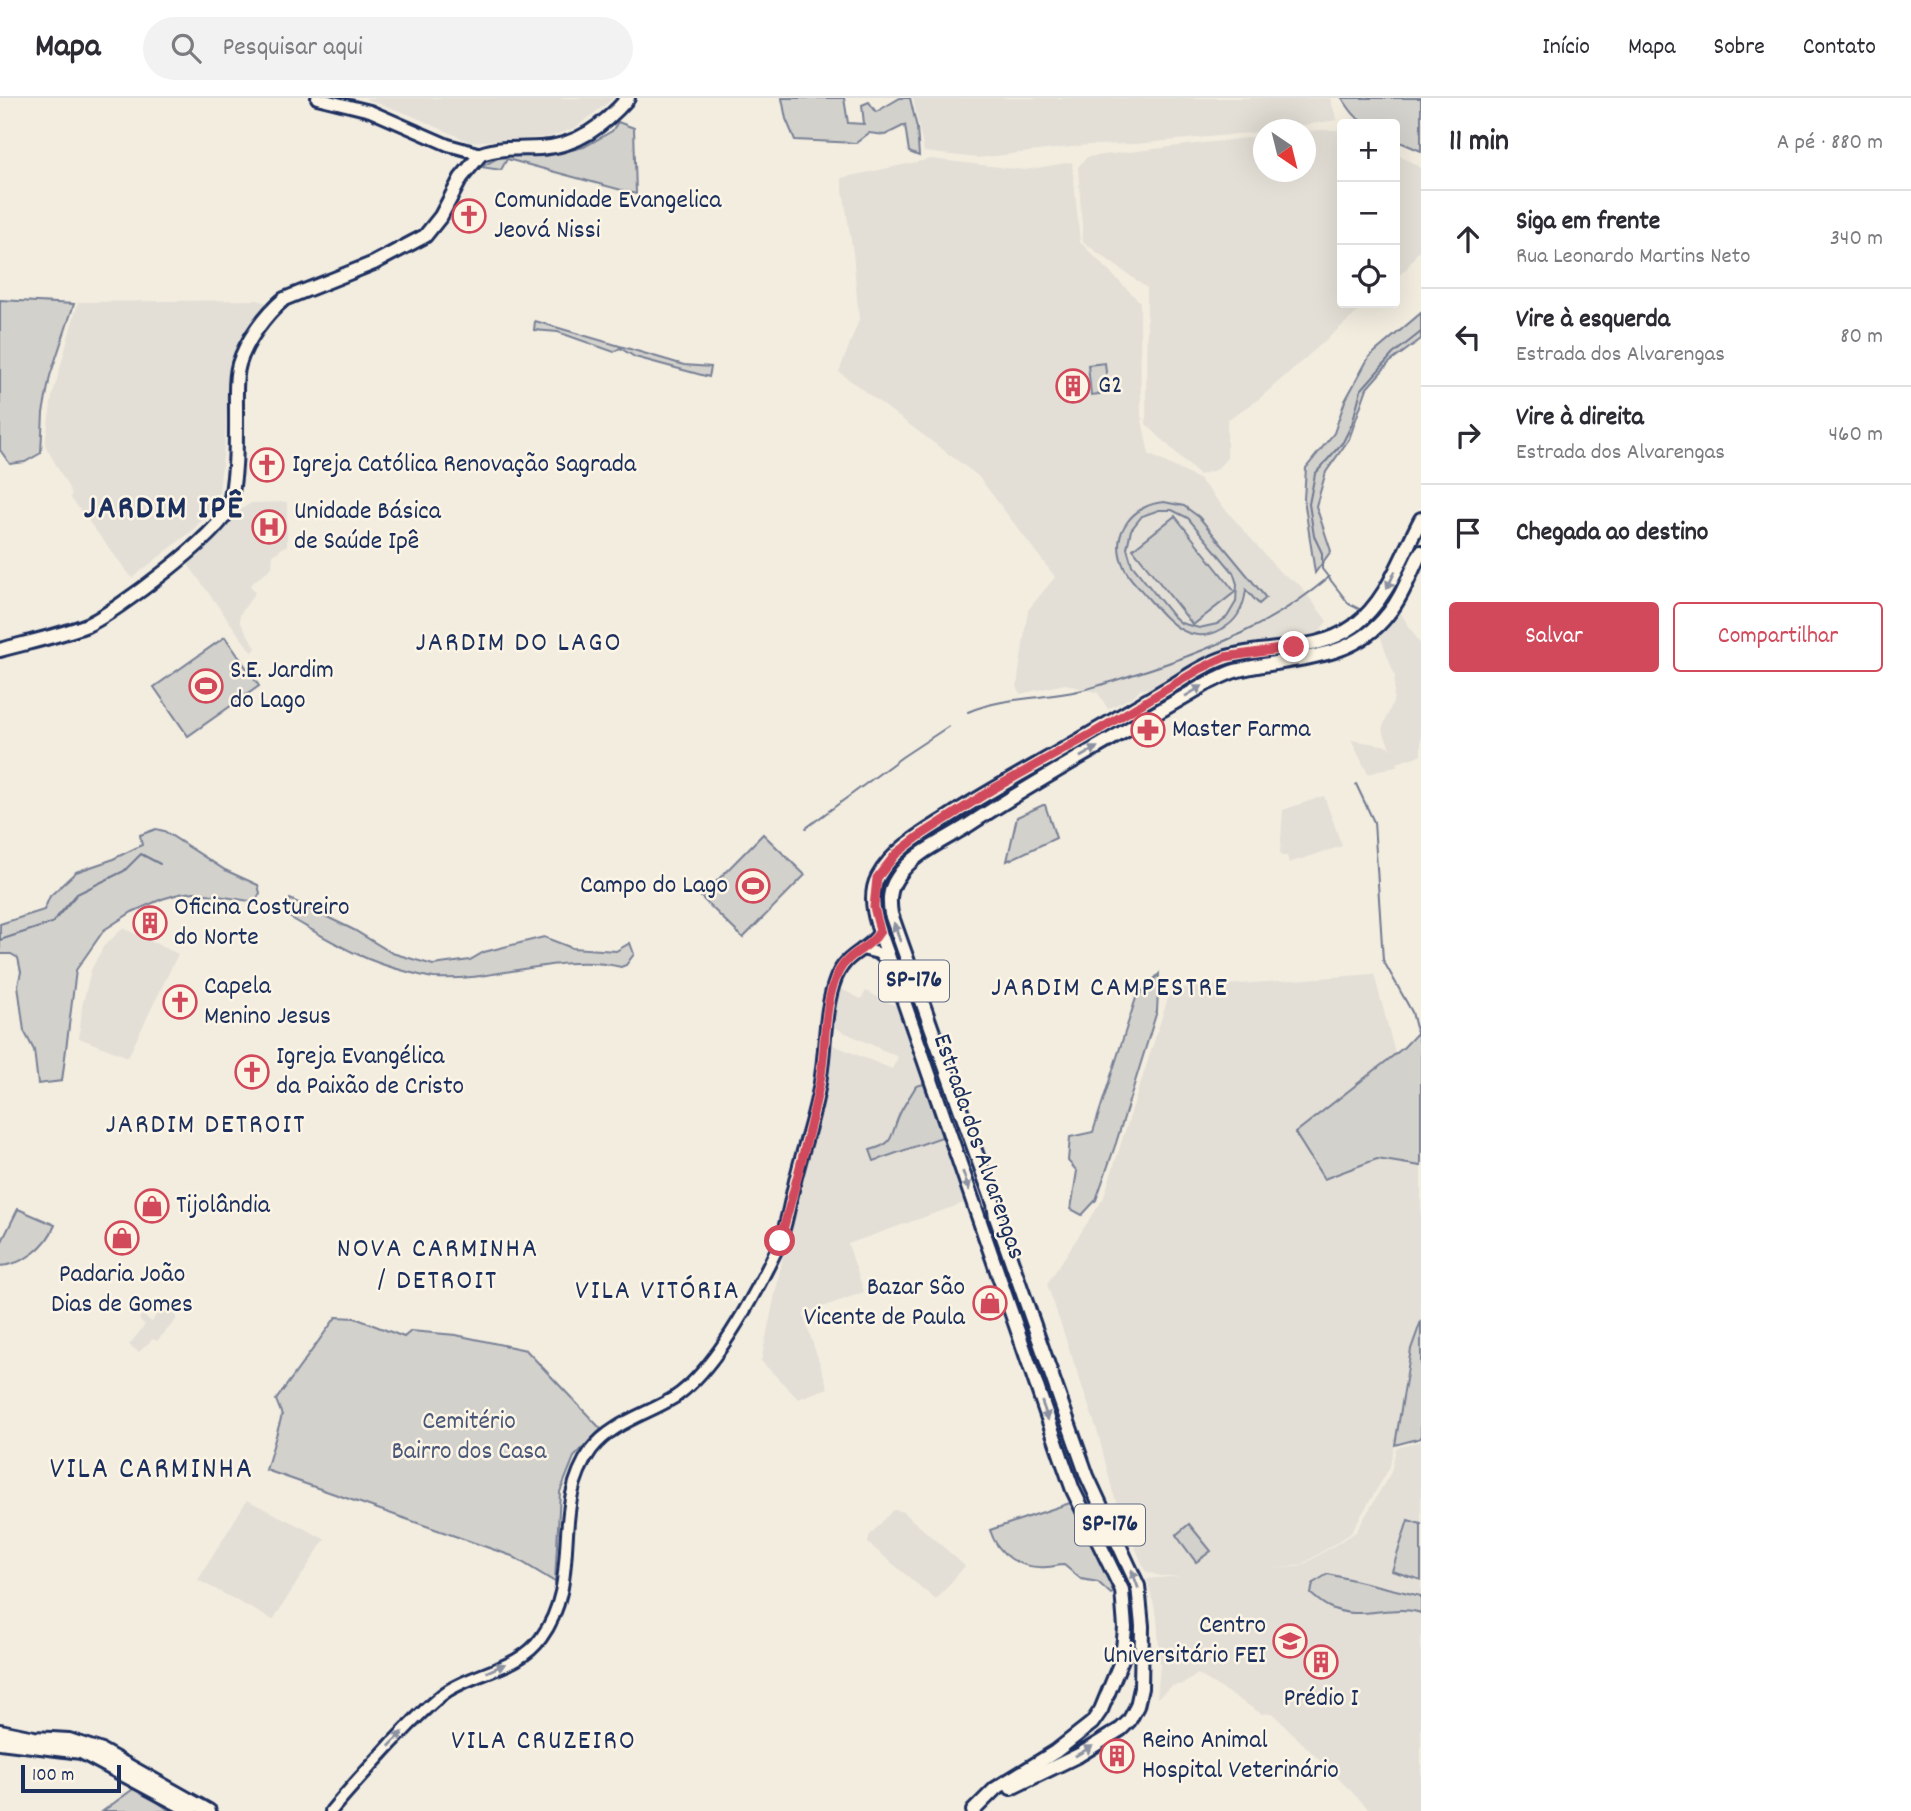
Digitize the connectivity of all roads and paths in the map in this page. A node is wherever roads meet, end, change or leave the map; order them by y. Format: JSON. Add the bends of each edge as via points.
{"nodes":[{"id":1,"x":317,"y":98,"type":"edge"},
{"id":2,"x":628,"y":98,"type":"edge"},
{"id":3,"x":481,"y":154,"type":"junction"},
{"id":4,"x":1421,"y":519,"type":"edge"},
{"id":5,"x":1421,"y":552,"type":"edge"},
{"id":6,"x":117,"y":603,"type":"junction"},
{"id":7,"x":0,"y":642,"type":"edge"},
{"id":8,"x":0,"y":650,"type":"edge"},
{"id":9,"x":1140,"y":705,"type":"junction"},
{"id":10,"x":1135,"y":726,"type":"junction"},
{"id":11,"x":880,"y":931,"type":"junction"},
{"id":12,"x":862,"y":948,"type":"junction"},
{"id":13,"x":891,"y":964,"type":"junction"},
{"id":14,"x":1033,"y":1325,"type":"junction"},
{"id":15,"x":1017,"y":1330,"type":"junction"},
{"id":16,"x":1050,"y":1372,"type":"junction"},
{"id":17,"x":1036,"y":1384,"type":"junction"},
{"id":18,"x":1122,"y":1659,"type":"junction"},
{"id":19,"x":1141,"y":1671,"type":"junction"},
{"id":20,"x":1101,"y":1710,"type":"junction"},
{"id":21,"x":1121,"y":1729,"type":"junction"},
{"id":22,"x":0,"y":1731,"type":"edge"},
{"id":23,"x":0,"y":1742,"type":"edge"},
{"id":24,"x":191,"y":1811,"type":"edge"},
{"id":25,"x":209,"y":1811,"type":"edge"},
{"id":26,"x":331,"y":1811,"type":"edge"},
{"id":27,"x":973,"y":1811,"type":"edge"},
{"id":28,"x":985,"y":1811,"type":"edge"}],
"edges":[{"from":1,"to":3,"type":"street","via":[[370,111],[448,145]]},
{"from":2,"to":3,"type":"main road","via":[[599,126],[567,144]]},
{"from":3,"to":6,"type":"main road","via":[[425,236],[274,307],[238,367],[236,477],[229,510],[183,556]]},
{"from":4,"to":9,"type":"main road","name":"Estrada dos Alvarengas","number":"SP-176","one_way":true,"via":[[1387,590],[1356,625],[1325,640],[1225,657]]},
{"from":10,"to":5,"type":"main road","name":"Estrada dos Alvarengas","number":"SP-176","one_way":true,"via":[[1227,673],[1346,648],[1391,611]]},
{"from":6,"to":7,"type":"main road"},
{"from":6,"to":8,"type":"main road","via":[[88,624]]},
{"from":9,"to":10,"type":"main road"},
{"from":9,"to":11,"type":"main road","name":"Estrada dos Alvarengas","number":"SP-176","via":[[986,793],[896,854],[875,886]]},
{"from":14,"to":10,"type":"main road","name":"Estrada dos Alvarengas","number":"SP-176","one_way":true,"via":[[891,914],[891,888],[919,856],[1000,803]]},
{"from":11,"to":12,"type":"street"},
{"from":11,"to":13,"type":"main road","name":"Estrada dos Alvarengas","number":"SP-176"},
{"from":12,"to":13,"type":"street"},
{"from":26,"to":12,"type":"street","one_way":true,"via":[[437,1698],[526,1654],[540,1641],[561,1600],[572,1488],[592,1449],[694,1380],[731,1331],[775,1252],[818,1093],[835,980],[847,959]]},
{"from":13,"to":15,"type":"main road","name":"Estrada dos Alvarengas","number":"SP-176","one_way":true},
{"from":14,"to":15,"type":"main road"},
{"from":14,"to":16,"type":"main road","name":"Estrada dos Alvarengas","number":"SP-176"},
{"from":15,"to":17,"type":"main road","name":"Estrada dos Alvarengas","number":"SP-176"},
{"from":16,"to":17,"type":"main road"},
{"from":19,"to":16,"type":"main road","name":"Estrada dos Alvarengas","number":"SP-176","one_way":true,"via":[[1138,1586],[1091,1487]]},
{"from":17,"to":18,"type":"main road","name":"Estrada dos Alvarengas","number":"SP-176","one_way":true,"via":[[1073,1490],[1122,1590]]},
{"from":18,"to":19,"type":"main road","via":[[1133,1658]]},
{"from":18,"to":20,"type":"main road","name":"Estrada dos Alvarengas","number":"SP-176"},
{"from":19,"to":21,"type":"main road","name":"Estrada dos Alvarengas","number":"SP-176","via":[[1137,1706]]},
{"from":20,"to":21,"type":"main road","via":[[1106,1726]]},
{"from":20,"to":27,"type":"main road","name":"Estrada dos Alvarengas","number":"SP-176","via":[[1068,1743],[995,1788]]},
{"from":28,"to":21,"type":"main road","name":"Estrada dos Alvarengas","number":"SP-176","one_way":true,"via":[[1015,1786]]},
{"from":22,"to":25,"type":"main road","via":[[85,1744]]},
{"from":23,"to":24,"type":"main road","via":[[81,1752]]}]}
